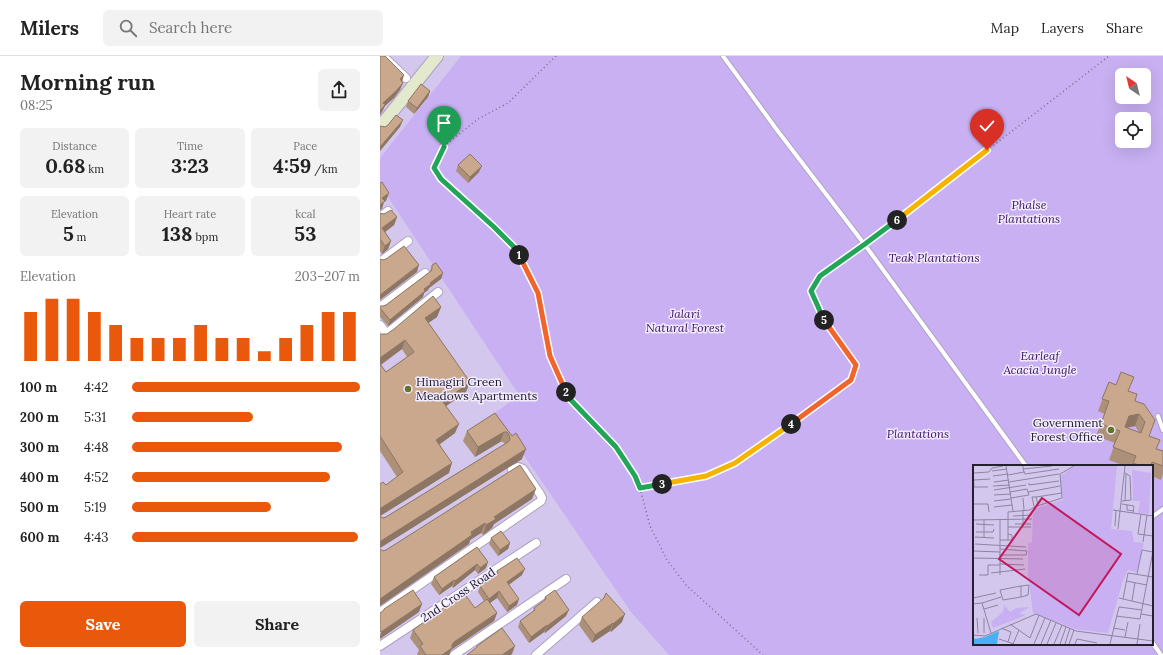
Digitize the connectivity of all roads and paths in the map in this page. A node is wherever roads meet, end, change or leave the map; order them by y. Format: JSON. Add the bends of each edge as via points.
{"nodes":[{"id":1,"x":383,"y":56,"type":"edge"},
{"id":2,"x":438,"y":56,"type":"edge"},
{"id":3,"x":556,"y":56,"type":"edge"},
{"id":4,"x":723,"y":56,"type":"edge"},
{"id":5,"x":1109,"y":56,"type":"edge"},
{"id":6,"x":406,"y":78,"type":"dead end"},
{"id":7,"x":382,"y":119,"type":"edge"},
{"id":8,"x":388,"y":211,"type":"edge"},
{"id":9,"x":380,"y":217,"type":"edge"},
{"id":10,"x":408,"y":241,"type":"dead end"},
{"id":11,"x":865,"y":244,"type":"junction"},
{"id":12,"x":380,"y":262,"type":"edge"},
{"id":13,"x":425,"y":273,"type":"dead end"},
{"id":14,"x":438,"y":292,"type":"dead end"},
{"id":15,"x":380,"y":307,"type":"edge"},
{"id":16,"x":380,"y":325,"type":"edge"},
{"id":17,"x":383,"y":337,"type":"edge"},
{"id":18,"x":1158,"y":416,"type":"dead end"},
{"id":19,"x":1163,"y":430,"type":"edge"},
{"id":20,"x":1025,"y":465,"type":"edge"},
{"id":21,"x":507,"y":473,"type":"edge"},
{"id":22,"x":640,"y":488,"type":"junction"},
{"id":23,"x":1163,"y":509,"type":"edge"},
{"id":24,"x":1153,"y":517,"type":"edge"},
{"id":25,"x":536,"y":543,"type":"dead end"},
{"id":26,"x":566,"y":579,"type":"dead end"},
{"id":27,"x":597,"y":602,"type":"edge"},
{"id":28,"x":380,"y":612,"type":"edge"},
{"id":29,"x":1153,"y":643,"type":"edge"},
{"id":30,"x":380,"y":646,"type":"edge"},
{"id":31,"x":454,"y":655,"type":"edge"},
{"id":32,"x":536,"y":655,"type":"edge"},
{"id":33,"x":763,"y":655,"type":"edge"},
{"id":34,"x":1161,"y":655,"type":"edge"}],
"edges":[{"from":1,"to":6,"type":"street"},
{"from":2,"to":7,"type":"street"},
{"from":3,"to":22,"type":"path","via":[[508,103],[478,119],[444,147],[434,168],[441,179],[514,247],[538,293],[550,356],[568,397],[616,447]]},
{"from":4,"to":11,"type":"lane"},
{"from":5,"to":11,"type":"path"},
{"from":8,"to":9,"type":"street"},
{"from":10,"to":12,"type":"street"},
{"from":11,"to":20,"type":"lane"},
{"from":11,"to":22,"type":"path","via":[[820,276],[811,291],[822,318],[856,365],[851,380],[735,463],[706,476]]},
{"from":13,"to":15,"type":"street"},
{"from":14,"to":17,"type":"street"},
{"from":16,"to":17,"type":"street"},
{"from":18,"to":19,"type":"lane"},
{"from":21,"to":28,"type":"street","via":[[518,468],[523,469],[540,494],[541,501]]},
{"from":22,"to":33,"type":"path","via":[[650,526],[667,560],[686,585]]},
{"from":23,"to":24,"type":"lane"},
{"from":25,"to":30,"type":"street","name":"2nd Cross Road"},
{"from":26,"to":31,"type":"street"},
{"from":27,"to":32,"type":"street"},
{"from":29,"to":34,"type":"lane"}]}
